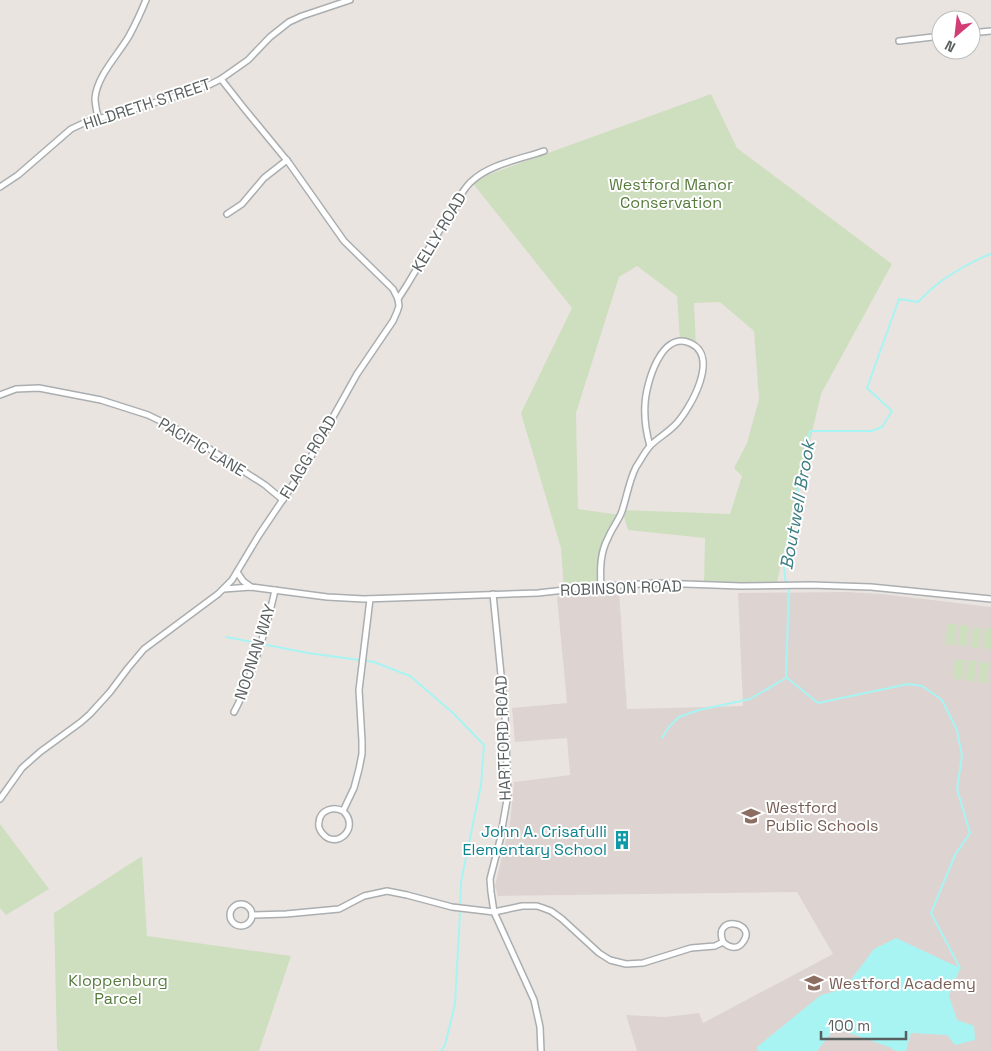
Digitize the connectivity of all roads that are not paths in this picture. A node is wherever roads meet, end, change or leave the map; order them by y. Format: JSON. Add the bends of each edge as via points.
{"nodes":[{"id":1,"x":146,"y":0,"type":"edge"},
{"id":2,"x":350,"y":0,"type":"edge"},
{"id":3,"x":931,"y":37,"type":"edge"},
{"id":4,"x":899,"y":41,"type":"dead end"},
{"id":5,"x":221,"y":79,"type":"junction"},
{"id":6,"x":98,"y":118,"type":"junction"},
{"id":7,"x":544,"y":151,"type":"dead end"},
{"id":8,"x":287,"y":160,"type":"junction"},
{"id":9,"x":0,"y":187,"type":"edge"},
{"id":10,"x":227,"y":214,"type":"dead end"},
{"id":11,"x":398,"y":299,"type":"junction"},
{"id":12,"x":0,"y":395,"type":"edge"},
{"id":13,"x":650,"y":446,"type":"junction"},
{"id":14,"x":282,"y":500,"type":"junction"},
{"id":15,"x":237,"y":572,"type":"junction"},
{"id":16,"x":601,"y":586,"type":"junction"},
{"id":17,"x":251,"y":587,"type":"junction"},
{"id":18,"x":223,"y":589,"type":"junction"},
{"id":19,"x":275,"y":590,"type":"junction"},
{"id":20,"x":493,"y":594,"type":"junction"},
{"id":21,"x":370,"y":599,"type":"junction"},
{"id":22,"x":991,"y":599,"type":"edge"},
{"id":23,"x":234,"y":712,"type":"dead end"},
{"id":24,"x":0,"y":799,"type":"edge"},
{"id":25,"x":343,"y":811,"type":"junction"},
{"id":26,"x":494,"y":912,"type":"junction"},
{"id":27,"x":252,"y":915,"type":"junction"},
{"id":28,"x":723,"y":942,"type":"junction"},
{"id":29,"x":541,"y":1051,"type":"edge"}],
"edges":[{"from":1,"to":6,"type":"street","via":[[98,88],[95,99]]},
{"from":2,"to":5,"type":"street","name":"HILDRETH STREET","via":[[290,22],[270,36],[248,60]]},
{"from":3,"to":4,"type":"street"},
{"from":5,"to":6,"type":"street","name":"HILDRETH STREET","via":[[192,92]]},
{"from":5,"to":8,"type":"street"},
{"from":6,"to":9,"type":"street","name":"HILDRETH STREET","via":[[71,129]]},
{"from":7,"to":11,"type":"street","name":"KELLY ROAD","via":[[509,162],[471,182]]},
{"from":8,"to":10,"type":"street","via":[[264,178],[242,204]]},
{"from":8,"to":11,"type":"street","via":[[337,233],[393,289]]},
{"from":11,"to":14,"type":"street","name":"FLAGG ROAD","via":[[399,306],[392,321]]},
{"from":12,"to":14,"type":"street","name":"PACIFIC LANE","via":[[16,389],[39,388],[101,400],[148,415],[185,433],[265,485]]},
{"from":13,"to":13,"type":"street","via":[[644,410],[653,370],[669,346],[680,341],[689,342],[702,357],[699,386],[677,423]]},
{"from":13,"to":16,"type":"street","via":[[633,474],[620,515],[605,544],[600,564]]},
{"from":14,"to":15,"type":"street","name":"FLAGG ROAD"},
{"from":15,"to":17,"type":"street"},
{"from":15,"to":18,"type":"street","name":"FLAGG ROAD"},
{"from":16,"to":20,"type":"street","name":"ROBINSON ROAD"},
{"from":16,"to":22,"type":"street","name":"ROBINSON ROAD","via":[[871,587]]},
{"from":17,"to":18,"type":"street","name":"ROBINSON ROAD"},
{"from":17,"to":19,"type":"street","name":"ROBINSON ROAD"},
{"from":18,"to":24,"type":"street","name":"FLAGG ROAD","via":[[144,649],[90,714],[22,768]]},
{"from":19,"to":21,"type":"street","name":"ROBINSON ROAD"},
{"from":19,"to":23,"type":"street","name":"NOONAN WAY","via":[[260,647]]},
{"from":20,"to":21,"type":"street","name":"ROBINSON ROAD"},
{"from":20,"to":26,"type":"street","name":"HARTFORD ROAD","via":[[508,777],[506,808],[490,879]]},
{"from":21,"to":25,"type":"street","via":[[359,690],[362,753],[354,788]]},
{"from":25,"to":25,"type":"street","via":[[330,809],[320,816],[320,829],[326,836],[338,838],[348,831],[349,818]]},
{"from":26,"to":27,"type":"street","via":[[452,908],[386,891],[364,896],[339,909]]},
{"from":26,"to":28,"type":"street","via":[[522,906],[537,906],[551,911],[599,953],[626,964],[644,963]]},
{"from":26,"to":29,"type":"street","name":"HARTFORD ROAD","via":[[534,1000]]},
{"from":27,"to":27,"type":"street","via":[[247,925],[240,927],[231,921],[229,914],[236,905],[243,904],[250,908]]},
{"from":28,"to":28,"type":"street","via":[[721,937],[726,925],[739,924],[746,933],[739,946],[731,947]]}]}
